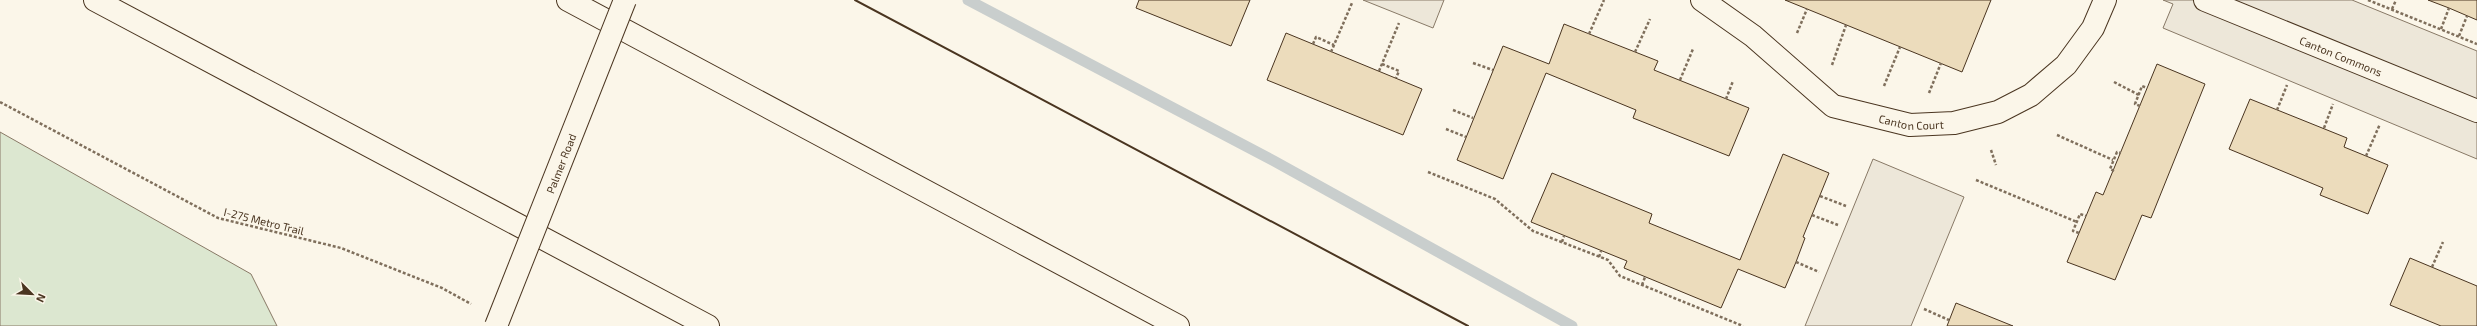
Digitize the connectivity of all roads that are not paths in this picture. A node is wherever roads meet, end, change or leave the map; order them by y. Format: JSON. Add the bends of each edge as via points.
{"nodes":[{"id":1,"x":95,"y":0,"type":"edge"},
{"id":2,"x":568,"y":0,"type":"edge"},
{"id":3,"x":625,"y":0,"type":"edge"},
{"id":4,"x":1702,"y":0,"type":"edge"},
{"id":5,"x":2105,"y":0,"type":"edge"},
{"id":6,"x":2206,"y":0,"type":"edge"},
{"id":7,"x":2477,"y":111,"type":"edge"},
{"id":8,"x":496,"y":326,"type":"edge"},
{"id":9,"x":708,"y":326,"type":"edge"},
{"id":10,"x":1178,"y":326,"type":"edge"}],
"edges":[{"from":1,"to":9,"type":"main road"},
{"from":2,"to":10,"type":"main road"},
{"from":3,"to":8,"type":"main road","name":"Palmer Road","bridge":true},
{"from":4,"to":5,"type":"main road","name":"Canton Court","via":[[1752,36],[1833,106],[1910,125],[1954,123],[1998,112],[2031,94],[2066,65],[2093,28]]},
{"from":6,"to":7,"type":"main road","name":"Canton Commons"}]}
